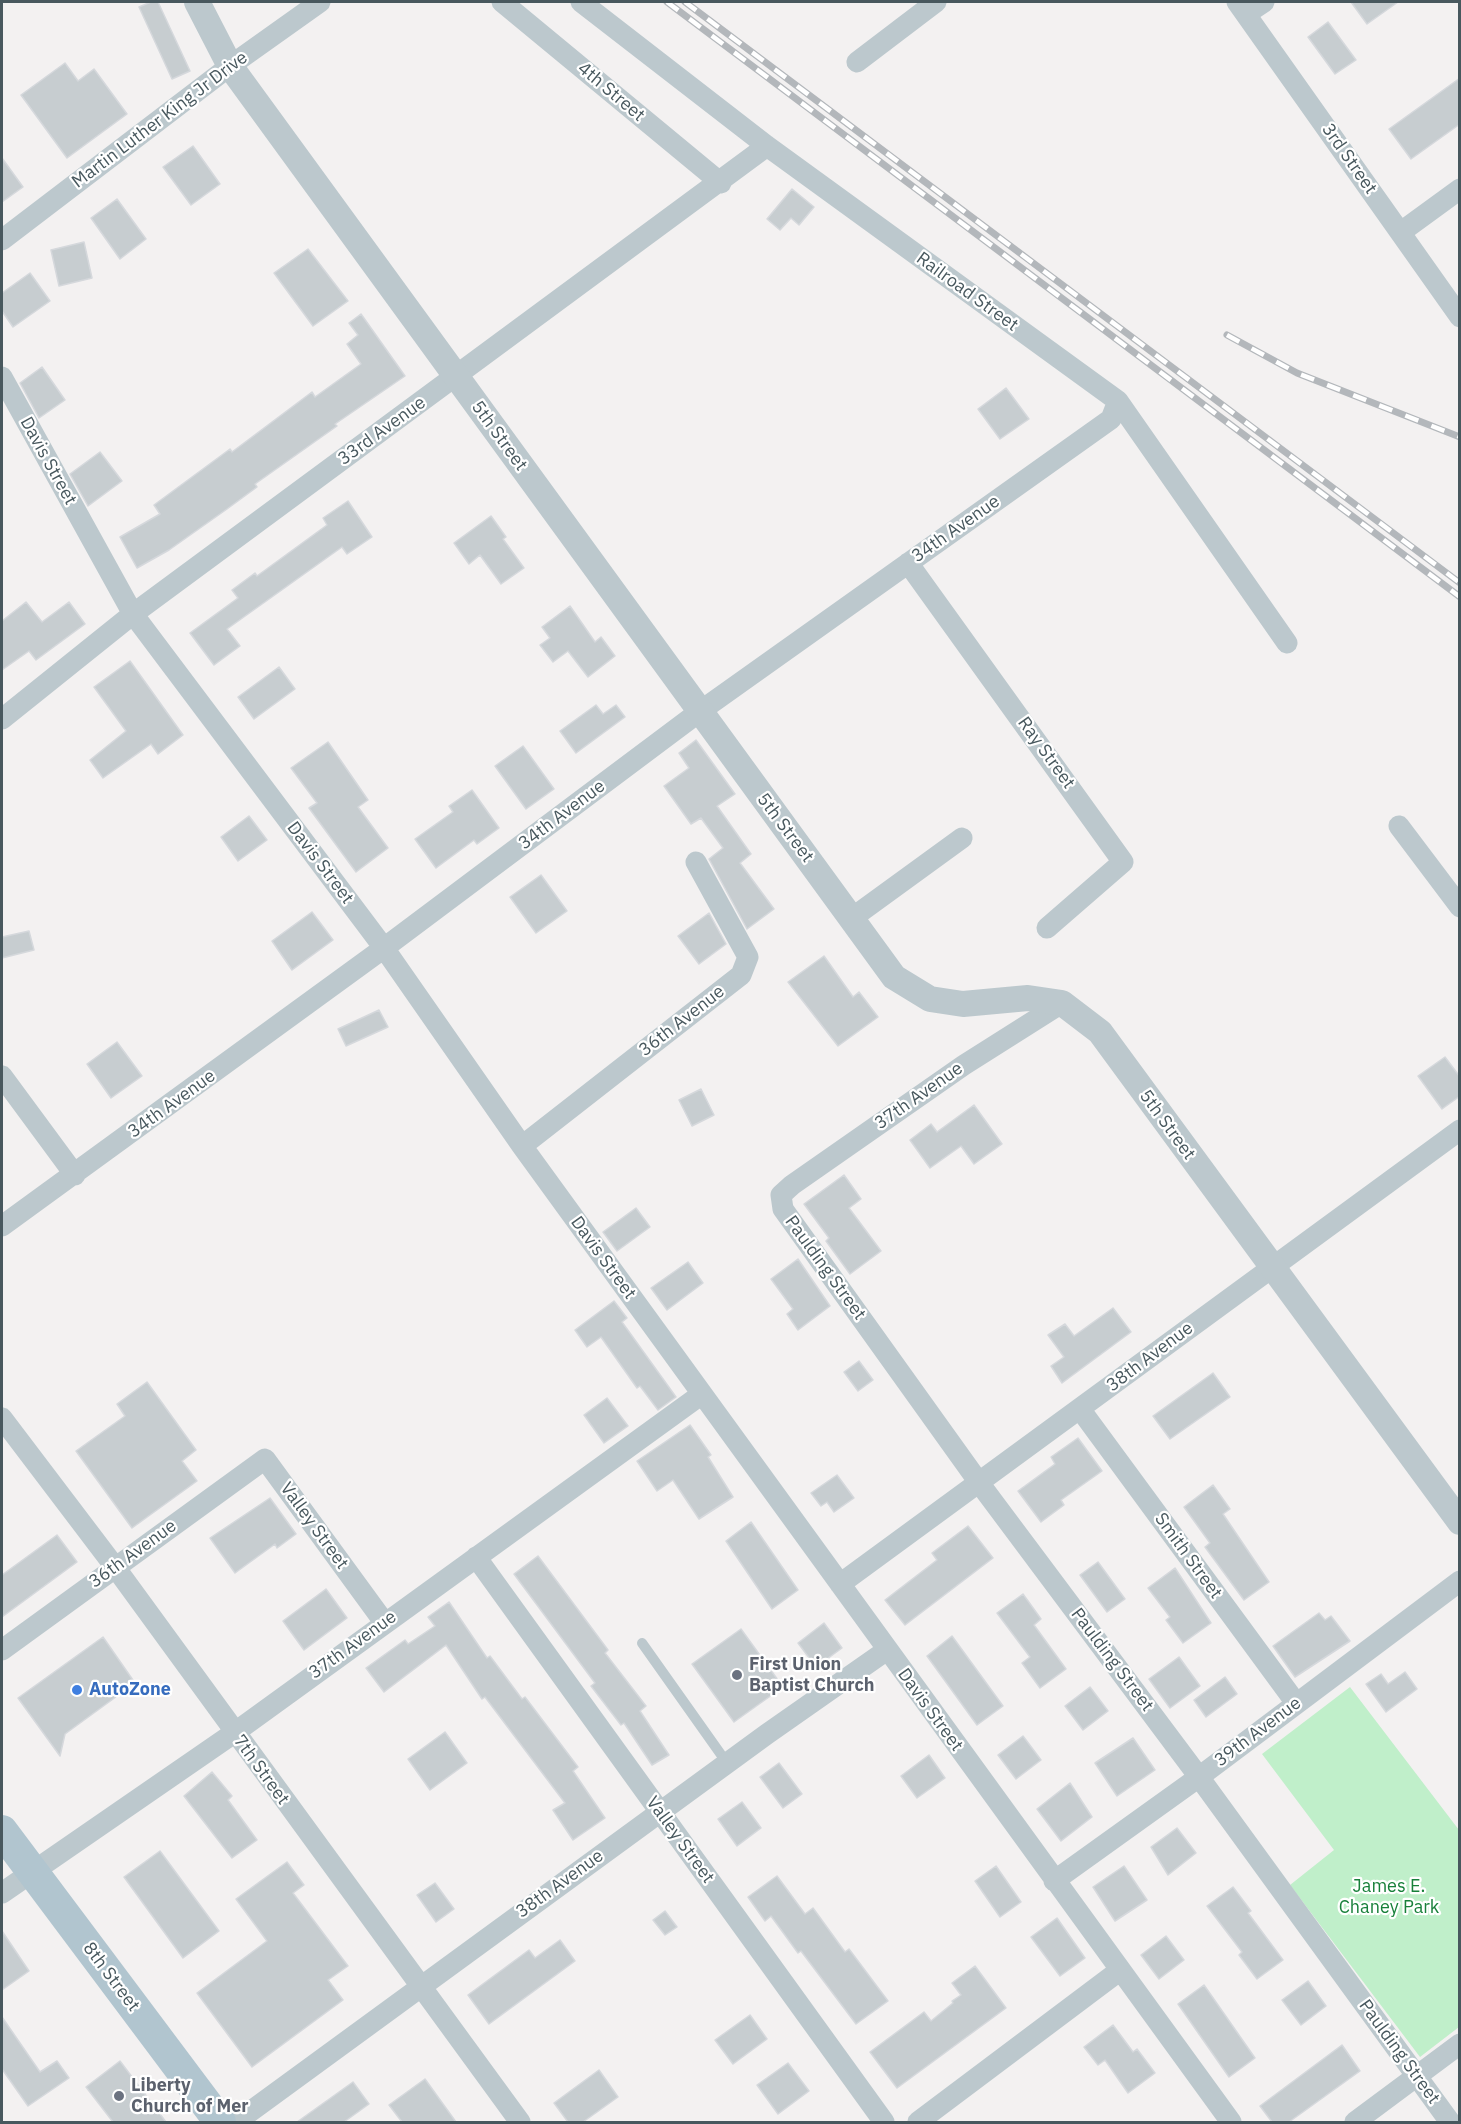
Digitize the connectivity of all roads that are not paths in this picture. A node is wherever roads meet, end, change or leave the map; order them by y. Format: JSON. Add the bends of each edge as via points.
{"nodes":[{"id":1,"x":197,"y":2,"type":"edge"},
{"id":2,"x":320,"y":2,"type":"edge"},
{"id":3,"x":502,"y":2,"type":"edge"},
{"id":4,"x":581,"y":2,"type":"edge"},
{"id":5,"x":936,"y":2,"type":"edge"},
{"id":6,"x":1264,"y":2,"type":"edge"},
{"id":7,"x":1242,"y":8,"type":"edge"},
{"id":8,"x":857,"y":62,"type":"dead end"},
{"id":9,"x":230,"y":66,"type":"junction"},
{"id":10,"x":767,"y":146,"type":"junction"},
{"id":11,"x":721,"y":183,"type":"junction"},
{"id":12,"x":1460,"y":189,"type":"edge"},
{"id":13,"x":1401,"y":232,"type":"junction"},
{"id":14,"x":2,"y":240,"type":"edge"},
{"id":15,"x":1460,"y":317,"type":"edge"},
{"id":16,"x":456,"y":376,"type":"junction"},
{"id":17,"x":2,"y":377,"type":"edge"},
{"id":18,"x":1118,"y":401,"type":"junction"},
{"id":19,"x":908,"y":563,"type":"junction"},
{"id":20,"x":133,"y":614,"type":"junction"},
{"id":21,"x":1287,"y":644,"type":"dead end"},
{"id":22,"x":699,"y":712,"type":"junction"},
{"id":23,"x":2,"y":719,"type":"edge"},
{"id":24,"x":1399,"y":826,"type":"dead end"},
{"id":25,"x":962,"y":838,"type":"dead end"},
{"id":26,"x":696,"y":862,"type":"dead end"},
{"id":27,"x":1460,"y":907,"type":"edge"},
{"id":28,"x":852,"y":918,"type":"junction"},
{"id":29,"x":1047,"y":928,"type":"dead end"},
{"id":30,"x":384,"y":948,"type":"junction"},
{"id":31,"x":1062,"y":1003,"type":"junction"},
{"id":32,"x":2,"y":1077,"type":"edge"},
{"id":33,"x":1460,"y":1130,"type":"edge"},
{"id":34,"x":522,"y":1146,"type":"junction"},
{"id":35,"x":75,"y":1175,"type":"junction"},
{"id":36,"x":781,"y":1195,"type":"joint"},
{"id":37,"x":2,"y":1227,"type":"edge"},
{"id":38,"x":1270,"y":1267,"type":"junction"},
{"id":39,"x":702,"y":1394,"type":"junction"},
{"id":40,"x":1080,"y":1409,"type":"junction"},
{"id":41,"x":2,"y":1418,"type":"edge"},
{"id":42,"x":265,"y":1459,"type":"joint"},
{"id":43,"x":980,"y":1484,"type":"junction"},
{"id":44,"x":1460,"y":1522,"type":"edge"},
{"id":45,"x":476,"y":1557,"type":"junction"},
{"id":46,"x":115,"y":1567,"type":"junction"},
{"id":47,"x":1460,"y":1581,"type":"edge"},
{"id":48,"x":840,"y":1584,"type":"junction"},
{"id":49,"x":384,"y":1622,"type":"junction"},
{"id":50,"x":642,"y":1643,"type":"dead end"},
{"id":51,"x":2,"y":1650,"type":"edge"},
{"id":52,"x":887,"y":1650,"type":"junction"},
{"id":53,"x":1296,"y":1703,"type":"junction"},
{"id":54,"x":234,"y":1733,"type":"junction"},
{"id":55,"x":727,"y":1762,"type":"junction"},
{"id":56,"x":1199,"y":1777,"type":"junction"},
{"id":57,"x":659,"y":1812,"type":"junction"},
{"id":58,"x":2,"y":1831,"type":"edge"},
{"id":59,"x":31,"y":1870,"type":"junction"},
{"id":60,"x":1054,"y":1881,"type":"junction"},
{"id":61,"x":2,"y":1893,"type":"edge"},
{"id":62,"x":1119,"y":1971,"type":"junction"},
{"id":63,"x":421,"y":1985,"type":"junction"},
{"id":64,"x":1460,"y":2044,"type":"edge"},
{"id":65,"x":1418,"y":2076,"type":"junction"},
{"id":66,"x":220,"y":2122,"type":"edge"},
{"id":67,"x":236,"y":2122,"type":"edge"},
{"id":68,"x":520,"y":2122,"type":"edge"},
{"id":69,"x":884,"y":2122,"type":"edge"},
{"id":70,"x":918,"y":2122,"type":"edge"},
{"id":71,"x":1232,"y":2122,"type":"edge"},
{"id":72,"x":1355,"y":2122,"type":"edge"},
{"id":73,"x":1450,"y":2122,"type":"edge"}],
"edges":[{"from":1,"to":9,"type":"street","name":"5th Street"},
{"from":2,"to":9,"type":"street","name":"Martin Luther King Jr Drive"},
{"from":3,"to":11,"type":"street","name":"4th Street"},
{"from":4,"to":10,"type":"street","name":"Railroad Street"},
{"from":5,"to":8,"type":"street"},
{"from":6,"to":7,"type":"street"},
{"from":7,"to":13,"type":"street","name":"3rd Street"},
{"from":9,"to":14,"type":"street","name":"Martin Luther King Jr Drive"},
{"from":9,"to":16,"type":"street","name":"5th Street"},
{"from":10,"to":11,"type":"street","name":"33rd Avenue"},
{"from":10,"to":18,"type":"street","name":"Railroad Street"},
{"from":11,"to":16,"type":"street","name":"33rd Avenue"},
{"from":12,"to":13,"type":"street"},
{"from":13,"to":15,"type":"street","name":"3rd Street"},
{"from":16,"to":20,"type":"street","name":"33rd Avenue"},
{"from":16,"to":22,"type":"street","name":"5th Street"},
{"from":17,"to":20,"type":"street","name":"Davis Street"},
{"from":18,"to":19,"type":"street","name":"34th Avenue","via":[[1112,419]]},
{"from":18,"to":21,"type":"street","name":"Railroad Street"},
{"from":19,"to":22,"type":"street","name":"34th Avenue"},
{"from":19,"to":29,"type":"street","name":"Ray Street","via":[[1123,862]]},
{"from":20,"to":23,"type":"street","name":"33rd Avenue"},
{"from":20,"to":30,"type":"street","name":"Davis Street"},
{"from":22,"to":28,"type":"street","name":"5th Street"},
{"from":22,"to":30,"type":"street","name":"34th Avenue"},
{"from":24,"to":27,"type":"street"},
{"from":25,"to":28,"type":"street"},
{"from":26,"to":34,"type":"street","name":"36th Avenue","via":[[748,957],[741,975]]},
{"from":28,"to":31,"type":"street","name":"5th Street","via":[[894,977],[930,999],[963,1004],[1028,998]]},
{"from":30,"to":34,"type":"street","name":"Davis Street"},
{"from":30,"to":35,"type":"street","name":"34th Avenue"},
{"from":31,"to":36,"type":"street","name":"37th Avenue","via":[[964,1065]]},
{"from":31,"to":38,"type":"street","name":"5th Street","via":[[1100,1032]]},
{"from":32,"to":35,"type":"street"},
{"from":33,"to":38,"type":"street","name":"38th Avenue"},
{"from":34,"to":39,"type":"street","name":"Davis Street"},
{"from":35,"to":37,"type":"street","name":"34th Avenue"},
{"from":36,"to":43,"type":"street","name":"Paulding Street","via":[[783,1209]]},
{"from":38,"to":40,"type":"street","name":"38th Avenue"},
{"from":38,"to":44,"type":"street","name":"5th Street"},
{"from":39,"to":45,"type":"street","name":"37th Avenue"},
{"from":39,"to":48,"type":"street","name":"Davis Street"},
{"from":40,"to":43,"type":"street","name":"38th Avenue"},
{"from":40,"to":53,"type":"street","name":"Smith Street"},
{"from":41,"to":46,"type":"street","name":"7th Street"},
{"from":42,"to":46,"type":"street","name":"36th Avenue"},
{"from":42,"to":49,"type":"street","name":"Valley Street"},
{"from":43,"to":48,"type":"street","name":"38th Avenue"},
{"from":43,"to":56,"type":"street","name":"Paulding Street"},
{"from":45,"to":49,"type":"street","name":"37th Avenue"},
{"from":45,"to":57,"type":"street","name":"Valley Street"},
{"from":46,"to":51,"type":"street","name":"36th Avenue"},
{"from":46,"to":54,"type":"street","name":"7th Street"},
{"from":47,"to":53,"type":"street","name":"39th Avenue"},
{"from":48,"to":52,"type":"street","name":"Davis Street"},
{"from":49,"to":54,"type":"street","name":"37th Avenue"},
{"from":50,"to":55,"type":"lane"},
{"from":52,"to":55,"type":"street","name":"38th Avenue"},
{"from":52,"to":60,"type":"street","name":"Davis Street"},
{"from":53,"to":56,"type":"street","name":"39th Avenue"},
{"from":54,"to":59,"type":"street","name":"37th Avenue"},
{"from":54,"to":63,"type":"street","name":"7th Street"},
{"from":55,"to":57,"type":"street","name":"38th Avenue"},
{"from":56,"to":60,"type":"street","name":"39th Avenue"},
{"from":56,"to":65,"type":"street","name":"Paulding Street"},
{"from":57,"to":63,"type":"street","name":"38th Avenue"},
{"from":57,"to":69,"type":"street","name":"Valley Street"},
{"from":58,"to":59,"type":"main road","name":"8th Street"},
{"from":59,"to":61,"type":"street","name":"37th Avenue"},
{"from":59,"to":66,"type":"main road","name":"8th Street"},
{"from":60,"to":62,"type":"street","name":"Davis Street"},
{"from":62,"to":70,"type":"street"},
{"from":62,"to":71,"type":"street","name":"Davis Street"},
{"from":63,"to":67,"type":"street","name":"38th Avenue"},
{"from":63,"to":68,"type":"street","name":"7th Street"},
{"from":64,"to":65,"type":"street"},
{"from":65,"to":72,"type":"street"},
{"from":65,"to":73,"type":"street","name":"Paulding Street"}]}
